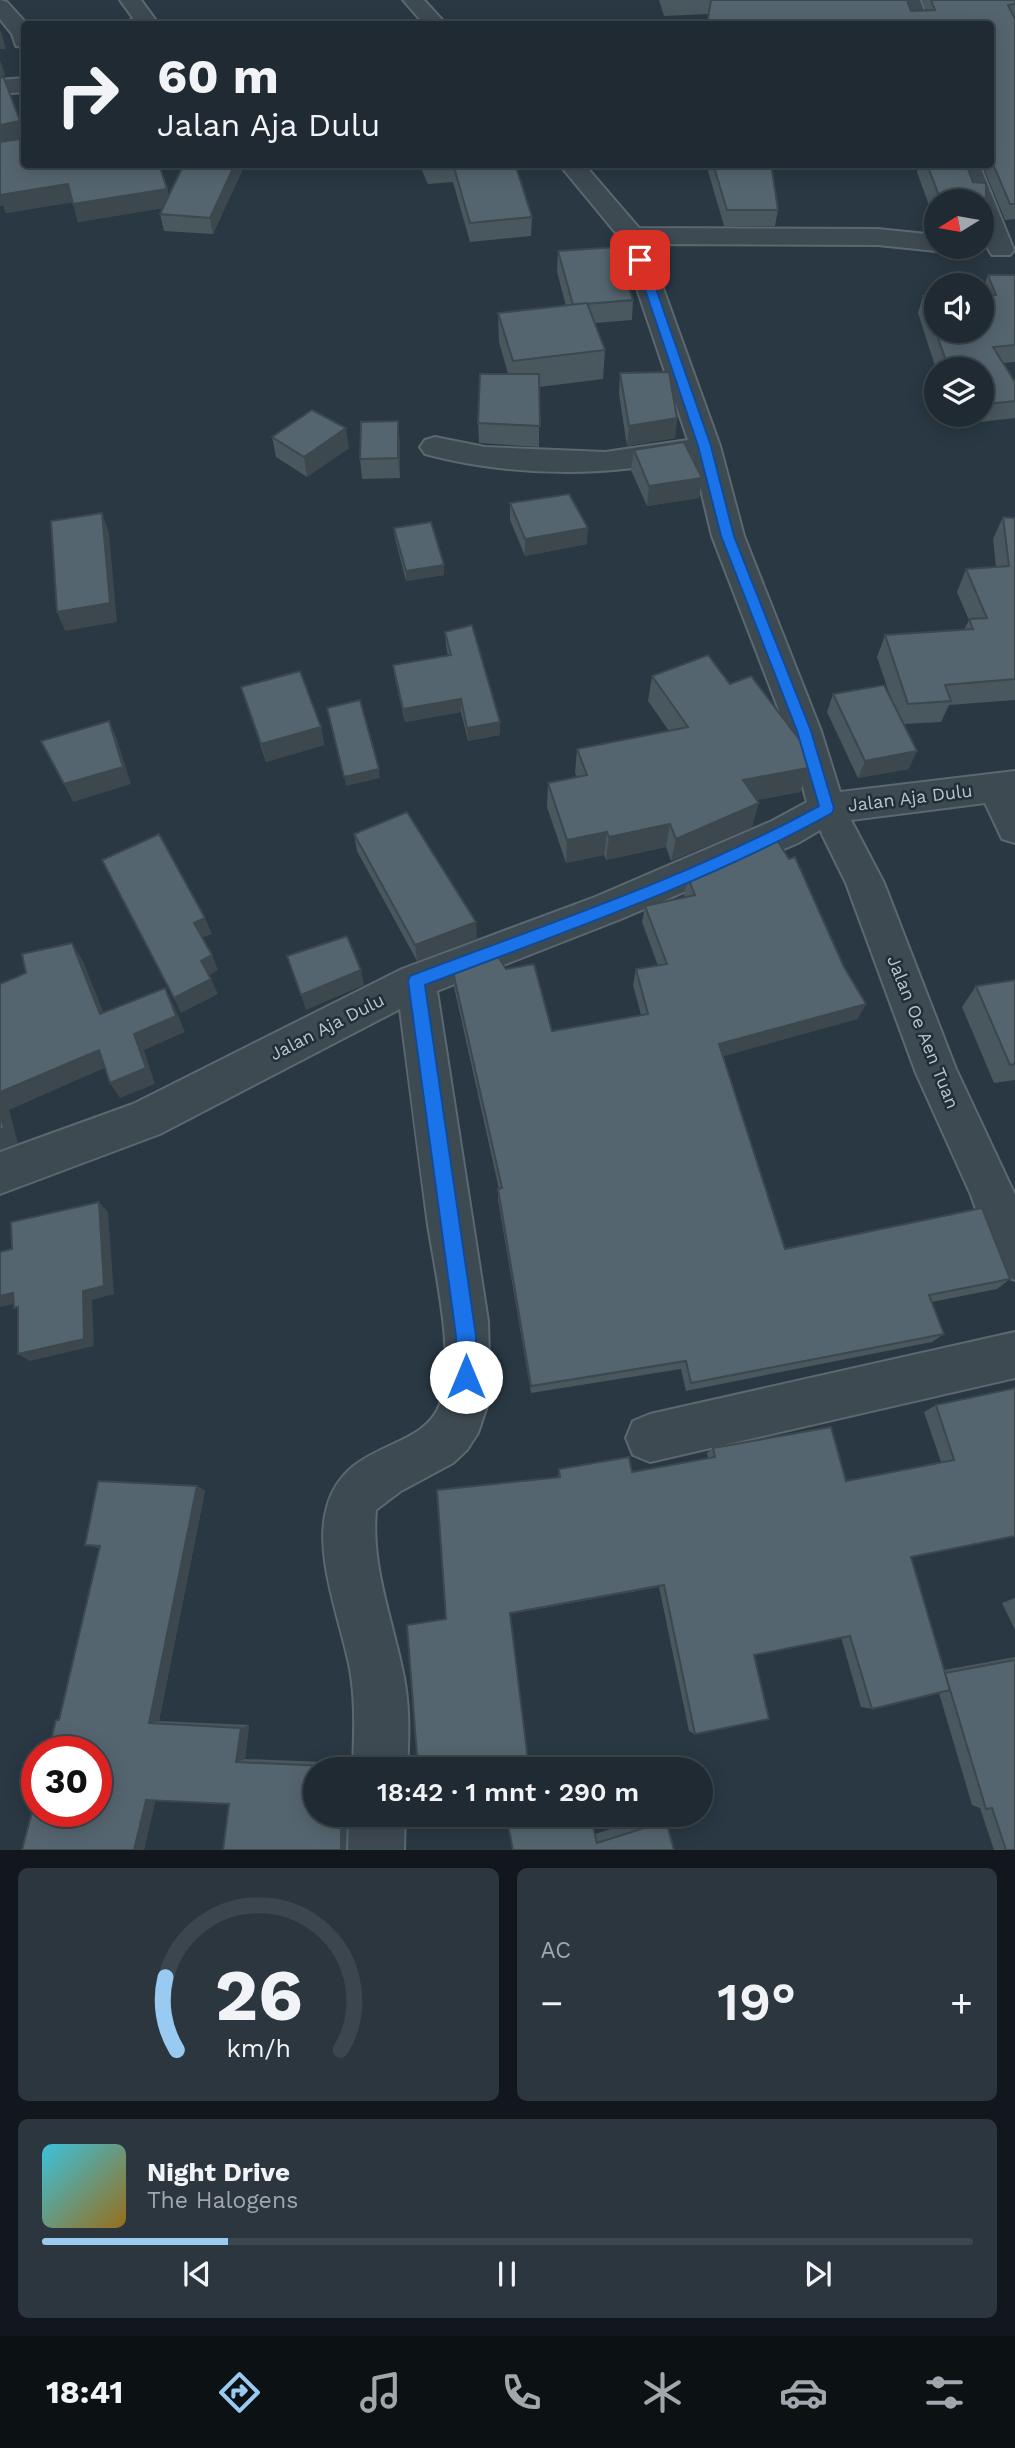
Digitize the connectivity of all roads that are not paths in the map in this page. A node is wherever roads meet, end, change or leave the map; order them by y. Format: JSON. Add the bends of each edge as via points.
{"nodes":[{"id":1,"x":130,"y":0,"type":"edge"},
{"id":2,"x":413,"y":0,"type":"edge"},
{"id":3,"x":910,"y":0,"type":"edge"},
{"id":4,"x":0,"y":6,"type":"edge"},
{"id":5,"x":141,"y":21,"type":"edge"},
{"id":6,"x":432,"y":21,"type":"edge"},
{"id":7,"x":918,"y":21,"type":"edge"},
{"id":8,"x":21,"y":31,"type":"edge"},
{"id":9,"x":21,"y":85,"type":"edge"},
{"id":10,"x":0,"y":87,"type":"edge"},
{"id":11,"x":574,"y":168,"type":"edge"},
{"id":12,"x":969,"y":168,"type":"edge"},
{"id":13,"x":977,"y":189,"type":"edge"},
{"id":14,"x":632,"y":236,"type":"junction"},
{"id":15,"x":924,"y":242,"type":"edge"},
{"id":16,"x":705,"y":446,"type":"junction"},
{"id":17,"x":435,"y":447,"type":"dead end"},
{"id":18,"x":1005,"y":786,"type":"edge"},
{"id":19,"x":827,"y":808,"type":"junction"},
{"id":20,"x":1015,"y":828,"type":"edge"},
{"id":21,"x":416,"y":981,"type":"junction"},
{"id":22,"x":0,"y":1173,"type":"edge"},
{"id":23,"x":1015,"y":1258,"type":"edge"},
{"id":24,"x":1015,"y":1355,"type":"edge"},
{"id":25,"x":650,"y":1438,"type":"dead end"},
{"id":26,"x":380,"y":1757,"type":"edge"},
{"id":27,"x":377,"y":1827,"type":"edge"},
{"id":28,"x":376,"y":1850,"type":"edge"}],
"edges":[{"from":1,"to":5,"type":"street"},
{"from":2,"to":6,"type":"street"},
{"from":3,"to":7,"type":"street"},
{"from":4,"to":8,"type":"street"},
{"from":9,"to":10,"type":"street"},
{"from":11,"to":14,"type":"street"},
{"from":12,"to":13,"type":"street"},
{"from":14,"to":15,"type":"street","via":[[827,236]]},
{"from":14,"to":16,"type":"street","name":"Jalan Oe Aen Tuan"},
{"from":16,"to":17,"type":"street","via":[[605,462],[485,457]]},
{"from":16,"to":19,"type":"street","name":"Jalan Oe Aen Tuan","via":[[728,536],[804,731]]},
{"from":18,"to":19,"type":"street","name":"Jalan Aja Dulu"},
{"from":18,"to":20,"type":"street"},
{"from":19,"to":21,"type":"street","name":"Jalan Aja Dulu","via":[[785,832],[608,908]]},
{"from":19,"to":23,"type":"street","name":"Jalan Oe Aen Tuan","via":[[865,883],[937,1073],[992,1192]]},
{"from":21,"to":22,"type":"street","name":"Jalan Aja Dulu","via":[[145,1120]]},
{"from":21,"to":26,"type":"street","via":[[466,1336],[466,1398],[460,1419],[440,1443],[425,1456],[373,1478],[361,1488],[351,1511],[354,1566],[380,1691]]},
{"from":24,"to":25,"type":"street"},
{"from":27,"to":28,"type":"street"}]}
